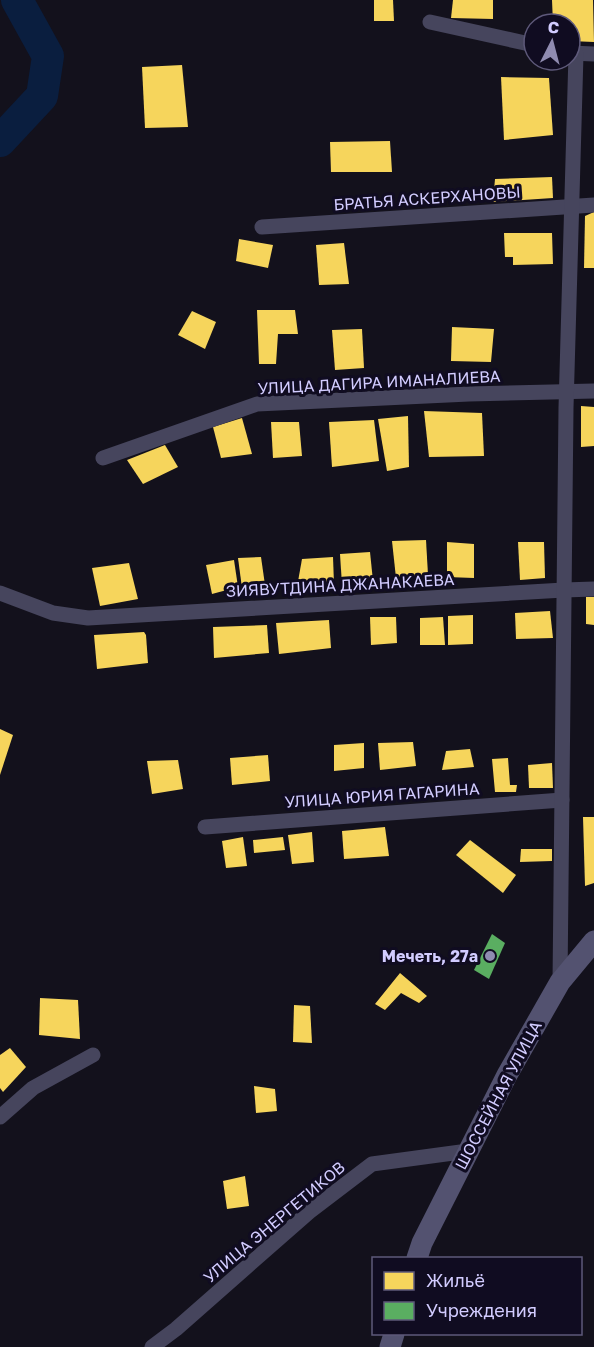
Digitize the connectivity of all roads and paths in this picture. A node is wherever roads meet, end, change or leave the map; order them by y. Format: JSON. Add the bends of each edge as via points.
{"nodes":[{"id":1,"x":430,"y":22,"type":"dead end"},
{"id":2,"x":522,"y":42,"type":"edge"},
{"id":3,"x":573,"y":72,"type":"edge"},
{"id":4,"x":594,"y":206,"type":"edge"},
{"id":5,"x":571,"y":207,"type":"junction"},
{"id":6,"x":262,"y":227,"type":"dead end"},
{"id":7,"x":566,"y":391,"type":"junction"},
{"id":8,"x":594,"y":391,"type":"edge"},
{"id":9,"x":103,"y":458,"type":"dead end"},
{"id":10,"x":594,"y":589,"type":"edge"},
{"id":11,"x":564,"y":590,"type":"junction"},
{"id":12,"x":0,"y":593,"type":"edge"},
{"id":13,"x":562,"y":800,"type":"junction"},
{"id":14,"x":205,"y":827,"type":"dead end"},
{"id":15,"x":594,"y":941,"type":"edge"},
{"id":16,"x":560,"y":982,"type":"junction"},
{"id":17,"x":93,"y":1055,"type":"dead end"},
{"id":18,"x":0,"y":1117,"type":"edge"},
{"id":19,"x":468,"y":1151,"type":"junction"},
{"id":20,"x":417,"y":1257,"type":"edge"},
{"id":21,"x":152,"y":1347,"type":"edge"}],
"edges":[{"from":1,"to":2,"type":"street"},
{"from":3,"to":5,"type":"street"},
{"from":4,"to":5,"type":"street","name":"БРАТЬЯ АСКЕРХАНОВЫ"},
{"from":5,"to":6,"type":"street","name":"БРАТЬЯ АСКЕРХАНОВЫ"},
{"from":5,"to":7,"type":"street"},
{"from":7,"to":8,"type":"street","name":"УЛИЦА ДАГИРА ИМАНАЛИЕВА"},
{"from":7,"to":9,"type":"street","name":"УЛИЦА ДАГИРА ИМАНАЛИЕВА","via":[[257,404]]},
{"from":7,"to":11,"type":"street"},
{"from":10,"to":11,"type":"street","name":"ЗИЯВУТДИНА ДЖАНАКАЕВА"},
{"from":11,"to":12,"type":"street","name":"ЗИЯВУТДИНА ДЖАНАКАЕВА","via":[[88,618],[53,613]]},
{"from":11,"to":13,"type":"street"},
{"from":13,"to":14,"type":"street","name":"УЛИЦА ЮРИЯ ГАГАРИНА"},
{"from":13,"to":16,"type":"street"},
{"from":15,"to":16,"type":"main road","name":"ШОССЕЙНАЯ УЛИЦА"},
{"from":16,"to":19,"type":"main road","name":"ШОССЕЙНАЯ УЛИЦА"},
{"from":17,"to":18,"type":"street","via":[[33,1088]]},
{"from":19,"to":20,"type":"main road","name":"ШОССЕЙНАЯ УЛИЦА"},
{"from":19,"to":21,"type":"street","name":"УЛИЦА ЭНЕРГЕТИКОВ","via":[[372,1164],[309,1212]]}]}
